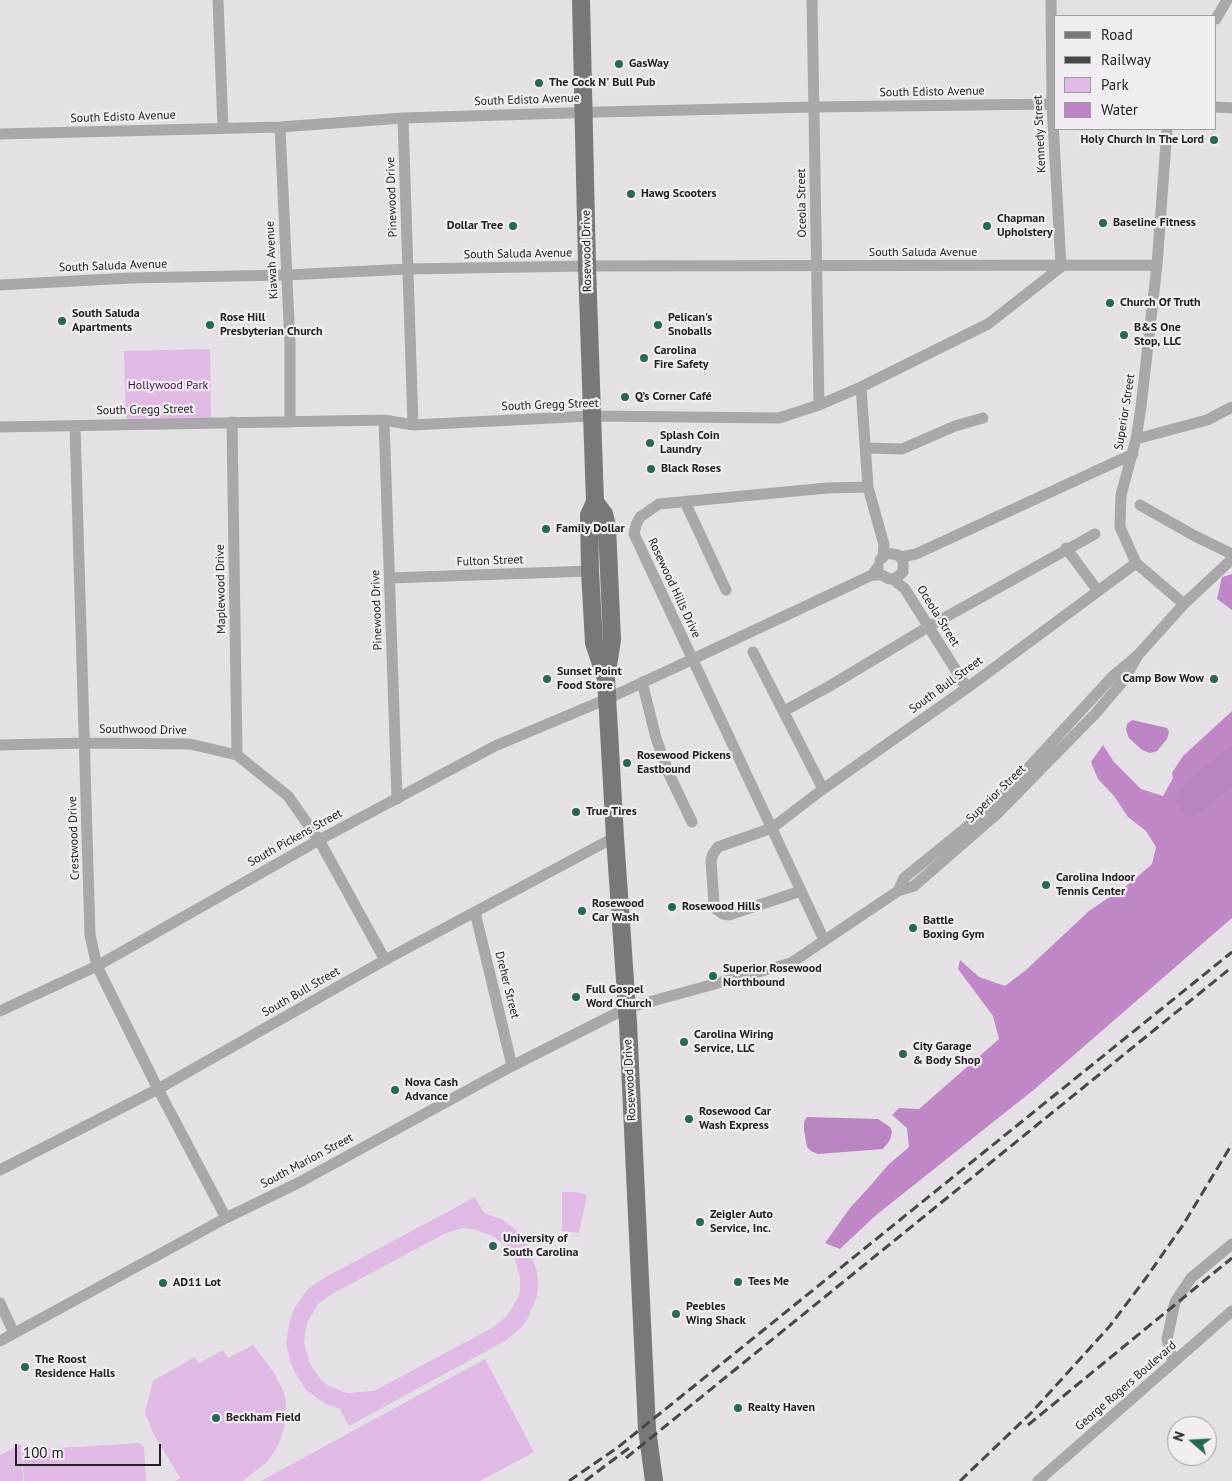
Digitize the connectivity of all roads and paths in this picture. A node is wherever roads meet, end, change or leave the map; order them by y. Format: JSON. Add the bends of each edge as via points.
{"nodes":[{"id":1,"x":218,"y":0,"type":"edge"},
{"id":2,"x":581,"y":0,"type":"edge"},
{"id":3,"x":812,"y":0,"type":"edge"},
{"id":4,"x":1051,"y":0,"type":"edge"},
{"id":5,"x":1227,"y":0,"type":"edge"},
{"id":6,"x":1217,"y":17,"type":"edge"},
{"id":7,"x":1054,"y":104,"type":"edge"},
{"id":8,"x":1217,"y":106,"type":"edge"},
{"id":9,"x":814,"y":107,"type":"junction"},
{"id":10,"x":1232,"y":108,"type":"edge"},
{"id":11,"x":584,"y":112,"type":"junction"},
{"id":12,"x":403,"y":118,"type":"junction"},
{"id":13,"x":280,"y":127,"type":"junction"},
{"id":14,"x":223,"y":128,"type":"junction"},
{"id":15,"x":1055,"y":130,"type":"edge"},
{"id":16,"x":1167,"y":130,"type":"edge"},
{"id":17,"x":0,"y":134,"type":"edge"},
{"id":18,"x":1157,"y":265,"type":"junction"},
{"id":19,"x":587,"y":266,"type":"junction"},
{"id":20,"x":1061,"y":266,"type":"junction"},
{"id":21,"x":817,"y":267,"type":"junction"},
{"id":22,"x":408,"y":269,"type":"junction"},
{"id":23,"x":287,"y":275,"type":"junction"},
{"id":24,"x":0,"y":285,"type":"edge"},
{"id":25,"x":861,"y":387,"type":"junction"},
{"id":26,"x":819,"y":405,"type":"junction"},
{"id":27,"x":1232,"y":407,"type":"edge"},
{"id":28,"x":592,"y":416,"type":"junction"},
{"id":29,"x":983,"y":418,"type":"dead end"},
{"id":30,"x":384,"y":420,"type":"junction"},
{"id":31,"x":232,"y":422,"type":"junction"},
{"id":32,"x":290,"y":422,"type":"junction"},
{"id":33,"x":412,"y":424,"type":"junction"},
{"id":34,"x":0,"y":426,"type":"edge"},
{"id":35,"x":75,"y":426,"type":"junction"},
{"id":36,"x":1136,"y":439,"type":"junction"},
{"id":37,"x":866,"y":448,"type":"junction"},
{"id":38,"x":1133,"y":454,"type":"junction"},
{"id":39,"x":868,"y":487,"type":"junction"},
{"id":40,"x":595,"y":502,"type":"junction"},
{"id":41,"x":685,"y":502,"type":"junction"},
{"id":42,"x":1140,"y":504,"type":"dead end"},
{"id":43,"x":1095,"y":534,"type":"dead end"},
{"id":44,"x":1066,"y":548,"type":"junction"},
{"id":45,"x":1232,"y":554,"type":"edge"},
{"id":46,"x":1232,"y":559,"type":"edge"},
{"id":47,"x":897,"y":563,"type":"junction"},
{"id":48,"x":1136,"y":563,"type":"junction"},
{"id":49,"x":590,"y":571,"type":"junction"},
{"id":50,"x":877,"y":572,"type":"junction"},
{"id":51,"x":390,"y":578,"type":"junction"},
{"id":52,"x":726,"y":590,"type":"dead end"},
{"id":53,"x":1098,"y":591,"type":"junction"},
{"id":54,"x":1184,"y":604,"type":"junction"},
{"id":55,"x":928,"y":626,"type":"junction"},
{"id":56,"x":753,"y":652,"type":"dead end"},
{"id":57,"x":693,"y":659,"type":"junction"},
{"id":58,"x":606,"y":678,"type":"junction"},
{"id":59,"x":642,"y":682,"type":"junction"},
{"id":60,"x":967,"y":688,"type":"junction"},
{"id":61,"x":607,"y":699,"type":"junction"},
{"id":62,"x":784,"y":711,"type":"junction"},
{"id":63,"x":84,"y":743,"type":"junction"},
{"id":64,"x":0,"y":745,"type":"edge"},
{"id":65,"x":237,"y":755,"type":"junction"},
{"id":66,"x":823,"y":789,"type":"junction"},
{"id":67,"x":397,"y":799,"type":"junction"},
{"id":68,"x":692,"y":822,"type":"dead end"},
{"id":69,"x":772,"y":828,"type":"junction"},
{"id":70,"x":615,"y":837,"type":"junction"},
{"id":71,"x":319,"y":840,"type":"junction"},
{"id":72,"x":801,"y":891,"type":"junction"},
{"id":73,"x":475,"y":912,"type":"junction"},
{"id":74,"x":824,"y":940,"type":"junction"},
{"id":75,"x":385,"y":960,"type":"junction"},
{"id":76,"x":97,"y":966,"type":"junction"},
{"id":77,"x":627,"y":1008,"type":"junction"},
{"id":78,"x":0,"y":1011,"type":"edge"},
{"id":79,"x":512,"y":1066,"type":"junction"},
{"id":80,"x":158,"y":1089,"type":"junction"},
{"id":81,"x":0,"y":1170,"type":"edge"},
{"id":82,"x":226,"y":1218,"type":"junction"},
{"id":83,"x":1232,"y":1244,"type":"edge"},
{"id":84,"x":0,"y":1303,"type":"edge"},
{"id":85,"x":1232,"y":1311,"type":"edge"},
{"id":86,"x":14,"y":1333,"type":"junction"},
{"id":87,"x":0,"y":1341,"type":"edge"},
{"id":88,"x":1173,"y":1363,"type":"junction"},
{"id":89,"x":654,"y":1481,"type":"edge"},
{"id":90,"x":1038,"y":1481,"type":"edge"}],
"edges":[{"from":1,"to":14,"type":"street"},
{"from":2,"to":11,"type":"main road","name":"Rosewood Drive"},
{"from":3,"to":9,"type":"street","name":"Oceola Street"},
{"from":4,"to":7,"type":"street","name":"Kennedy Street"},
{"from":5,"to":6,"type":"street"},
{"from":7,"to":9,"type":"street","name":"South Edisto Avenue"},
{"from":8,"to":10,"type":"street"},
{"from":9,"to":11,"type":"street","name":"South Edisto Avenue"},
{"from":9,"to":21,"type":"street","name":"Oceola Street"},
{"from":11,"to":12,"type":"street","name":"South Edisto Avenue"},
{"from":11,"to":19,"type":"main road","name":"Rosewood Drive"},
{"from":12,"to":13,"type":"street","name":"South Edisto Avenue"},
{"from":12,"to":22,"type":"street","name":"Pinewood Drive"},
{"from":13,"to":14,"type":"street","name":"South Edisto Avenue"},
{"from":13,"to":23,"type":"street","name":"Kiawah Avenue"},
{"from":14,"to":17,"type":"street","name":"South Edisto Avenue"},
{"from":15,"to":20,"type":"street","name":"Kennedy Street"},
{"from":16,"to":18,"type":"street","name":"Superior Street"},
{"from":18,"to":20,"type":"street","name":"South Saluda Avenue"},
{"from":18,"to":36,"type":"street","name":"Superior Street"},
{"from":19,"to":21,"type":"street","name":"South Saluda Avenue"},
{"from":19,"to":22,"type":"street","name":"South Saluda Avenue"},
{"from":19,"to":28,"type":"main road","name":"Rosewood Drive"},
{"from":20,"to":21,"type":"street","name":"South Saluda Avenue"},
{"from":20,"to":25,"type":"street","name":"South Gregg Street","via":[[988,324]]},
{"from":21,"to":26,"type":"street","name":"Oceola Street"},
{"from":22,"to":23,"type":"street","name":"South Saluda Avenue"},
{"from":22,"to":33,"type":"street","name":"Pinewood Drive"},
{"from":23,"to":24,"type":"street","name":"South Saluda Avenue"},
{"from":23,"to":32,"type":"street","name":"Kiawah Avenue"},
{"from":25,"to":26,"type":"street","name":"South Gregg Street"},
{"from":25,"to":37,"type":"street","name":"Oceola Street"},
{"from":26,"to":28,"type":"street","name":"South Gregg Street","via":[[779,418]]},
{"from":27,"to":36,"type":"street","via":[[1207,420]]},
{"from":28,"to":33,"type":"street","name":"South Gregg Street"},
{"from":28,"to":40,"type":"main road","name":"Rosewood Drive"},
{"from":29,"to":37,"type":"street","via":[[955,426],[902,449]]},
{"from":30,"to":32,"type":"street","name":"South Gregg Street"},
{"from":30,"to":33,"type":"street","name":"South Gregg Street"},
{"from":30,"to":51,"type":"street","name":"Pinewood Drive"},
{"from":31,"to":32,"type":"street","name":"South Gregg Street"},
{"from":31,"to":35,"type":"street","name":"South Gregg Street"},
{"from":31,"to":65,"type":"street","name":"Maplewood Drive"},
{"from":34,"to":35,"type":"street","name":"South Gregg Street"},
{"from":35,"to":63,"type":"street","name":"Crestwood Drive"},
{"from":36,"to":38,"type":"street","name":"Superior Street"},
{"from":37,"to":39,"type":"street","name":"Oceola Street"},
{"from":38,"to":47,"type":"street"},
{"from":38,"to":48,"type":"street","name":"Superior Street","via":[[1121,495],[1120,527]]},
{"from":39,"to":41,"type":"street","name":"Rosewood Hills Drive","via":[[820,488]]},
{"from":39,"to":47,"type":"street","name":"Oceola Street"},
{"from":40,"to":49,"type":"main road","name":"Rosewood Drive","via":[[589,515]]},
{"from":40,"to":58,"type":"main road","name":"Rosewood Drive","via":[[604,514],[607,526],[612,640]]},
{"from":41,"to":52,"type":"street"},
{"from":41,"to":57,"type":"street","name":"Rosewood Hills Drive","via":[[659,504],[640,518],[634,534]]},
{"from":42,"to":45,"type":"street"},
{"from":43,"to":44,"type":"street"},
{"from":44,"to":53,"type":"street"},
{"from":44,"to":55,"type":"street"},
{"from":46,"to":54,"type":"street"},
{"from":47,"to":50,"type":"street","via":[[880,559]]},
{"from":47,"to":50,"type":"street","via":[[889,579]]},
{"from":47,"to":55,"type":"street","name":"Oceola Street"},
{"from":48,"to":53,"type":"street","name":"South Bull Street"},
{"from":48,"to":54,"type":"street","name":"Superior Street"},
{"from":49,"to":51,"type":"street","name":"Fulton Street"},
{"from":49,"to":58,"type":"main road","name":"Rosewood Drive","via":[[594,643]]},
{"from":50,"to":57,"type":"street"},
{"from":51,"to":67,"type":"street","name":"Pinewood Drive"},
{"from":53,"to":60,"type":"street","name":"South Bull Street"},
{"from":54,"to":74,"type":"street","name":"Superior Street","via":[[1138,655],[1124,680],[1096,713],[999,812],[914,886],[898,891]]},
{"from":55,"to":60,"type":"street","name":"Oceola Street"},
{"from":55,"to":62,"type":"street"},
{"from":56,"to":62,"type":"street"},
{"from":57,"to":59,"type":"street"},
{"from":57,"to":69,"type":"street","name":"Rosewood Hills Drive"},
{"from":58,"to":61,"type":"main road","name":"Rosewood Drive"},
{"from":59,"to":61,"type":"street"},
{"from":59,"to":68,"type":"street","via":[[656,738]]},
{"from":60,"to":66,"type":"street","name":"South Bull Street"},
{"from":61,"to":67,"type":"street","name":"South Pickens Street","via":[[495,746]]},
{"from":61,"to":70,"type":"main road","name":"Rosewood Drive"},
{"from":62,"to":66,"type":"street"},
{"from":63,"to":64,"type":"street","name":"Southwood Drive"},
{"from":63,"to":65,"type":"street","name":"Southwood Drive","via":[[190,744]]},
{"from":63,"to":76,"type":"street","name":"Crestwood Drive","via":[[90,935]]},
{"from":65,"to":71,"type":"street","name":"Southwood Drive","via":[[288,796]]},
{"from":66,"to":69,"type":"street","name":"South Bull Street"},
{"from":67,"to":71,"type":"street","name":"South Pickens Street"},
{"from":69,"to":72,"type":"street","name":"Rosewood Hills Drive"},
{"from":69,"to":72,"type":"street","via":[[718,847],[710,862],[714,904],[717,910],[729,915]]},
{"from":70,"to":73,"type":"street","name":"South Bull Street"},
{"from":70,"to":77,"type":"main road","name":"Rosewood Drive"},
{"from":71,"to":75,"type":"street","name":"Southwood Drive"},
{"from":71,"to":76,"type":"street","name":"South Pickens Street"},
{"from":72,"to":74,"type":"street","name":"Rosewood Hills Drive"},
{"from":73,"to":75,"type":"street","name":"South Bull Street"},
{"from":73,"to":79,"type":"street","name":"Dreher Street"},
{"from":74,"to":77,"type":"street","name":"Superior Street","via":[[791,964]]},
{"from":75,"to":80,"type":"street","name":"South Bull Street"},
{"from":76,"to":78,"type":"street","name":"South Pickens Street"},
{"from":76,"to":80,"type":"street","name":"Crestwood Drive"},
{"from":77,"to":79,"type":"street","name":"South Marion Street"},
{"from":77,"to":89,"type":"main road","name":"Rosewood Drive","via":[[646,1417]]},
{"from":79,"to":82,"type":"street","name":"South Marion Street","via":[[300,1182]]},
{"from":80,"to":81,"type":"street","name":"South Bull Street"},
{"from":80,"to":82,"type":"street","name":"Crestwood Drive"},
{"from":82,"to":86,"type":"street","name":"South Marion Street"},
{"from":83,"to":88,"type":"street","via":[[1191,1278],[1175,1302],[1167,1339]]},
{"from":84,"to":86,"type":"street"},
{"from":85,"to":88,"type":"street","name":"George Rogers Boulevard"},
{"from":86,"to":87,"type":"street","name":"South Marion Street"},
{"from":88,"to":90,"type":"street","name":"George Rogers Boulevard"}]}
